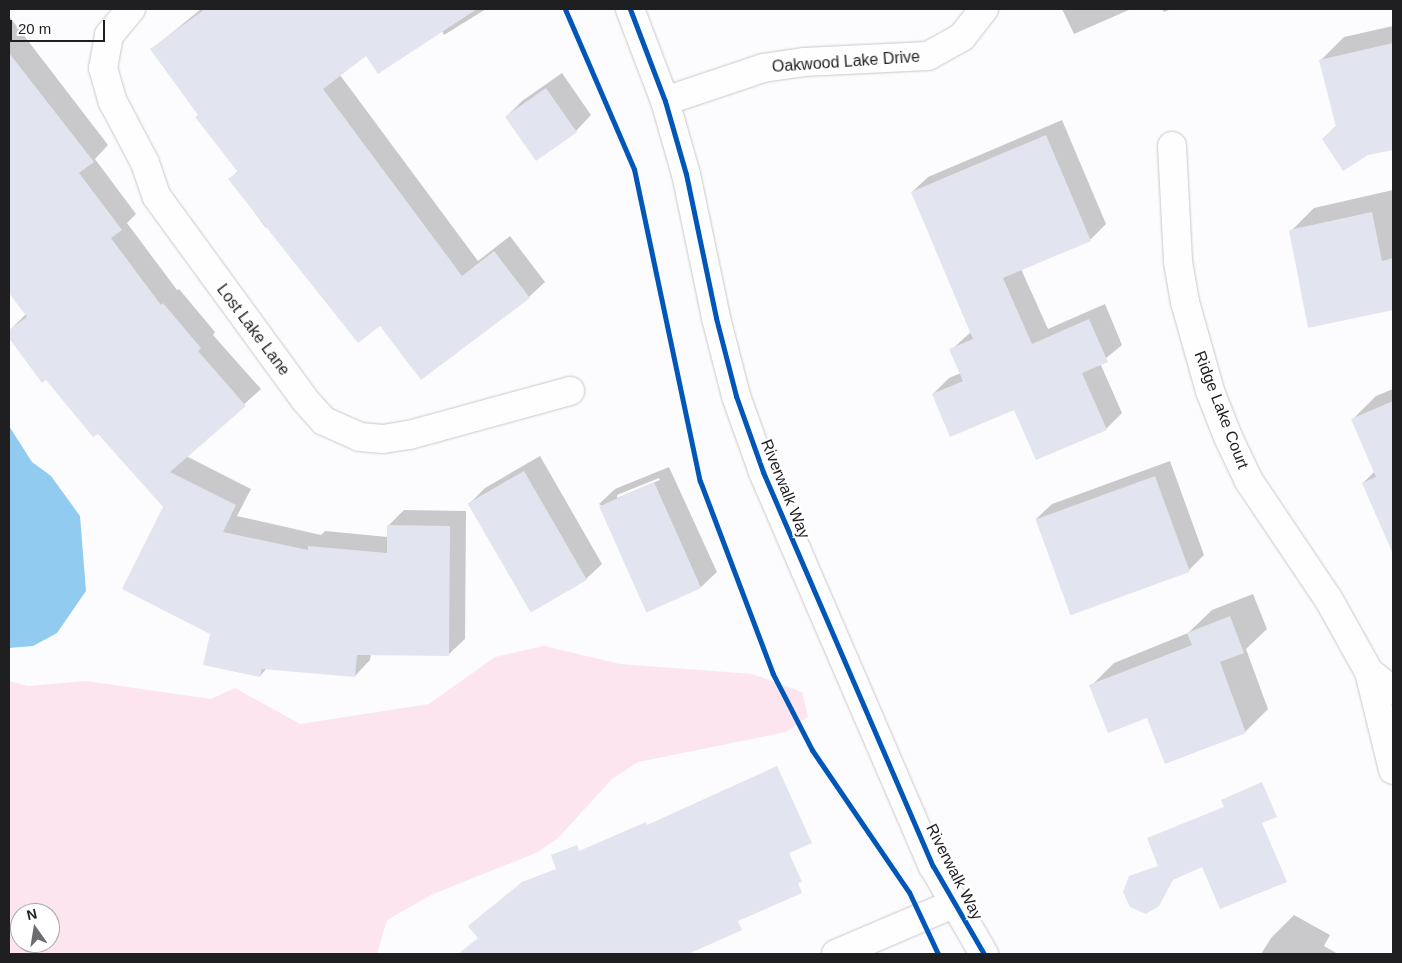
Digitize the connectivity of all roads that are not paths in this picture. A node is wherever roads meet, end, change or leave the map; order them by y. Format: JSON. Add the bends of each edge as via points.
{"nodes":[{"id":1,"x":131,"y":9,"type":"edge"},
{"id":2,"x":630,"y":9,"type":"edge"},
{"id":3,"x":984,"y":9,"type":"edge"},
{"id":4,"x":665,"y":101,"type":"junction"},
{"id":5,"x":1172,"y":146,"type":"dead end"},
{"id":6,"x":570,"y":391,"type":"dead end"},
{"id":7,"x":1369,"y":672,"type":"junction"},
{"id":8,"x":1393,"y":691,"type":"edge"},
{"id":9,"x":1393,"y":770,"type":"edge"},
{"id":10,"x":952,"y":904,"type":"junction"},
{"id":11,"x":980,"y":953,"type":"edge"},
{"id":12,"x":836,"y":954,"type":"edge"}],
"edges":[{"from":1,"to":6,"type":"street","name":"Lost Lake Lane","via":[[109,35],[103,68],[113,102],[145,163],[157,197],[293,384],[324,421],[360,437],[383,439],[409,435]]},
{"from":2,"to":4,"type":"street","name":"Riverwalk Way"},
{"from":3,"to":4,"type":"street","name":"Oakwood Lake Drive","via":[[962,37],[928,56],[804,62],[763,68]]},
{"from":4,"to":10,"type":"street","name":"Riverwalk Way","via":[[686,174],[736,396],[763,472]]},
{"from":5,"to":7,"type":"street","name":"Ridge Lake Court","via":[[1178,262],[1185,302],[1210,391],[1249,481],[1329,600]]},
{"from":7,"to":8,"type":"street","name":"Ridge Lake Court"},
{"from":7,"to":9,"type":"street","name":"Ridge Lake Court"},
{"from":10,"to":11,"type":"street","name":"Riverwalk Way"},
{"from":10,"to":12,"type":"street"}]}
